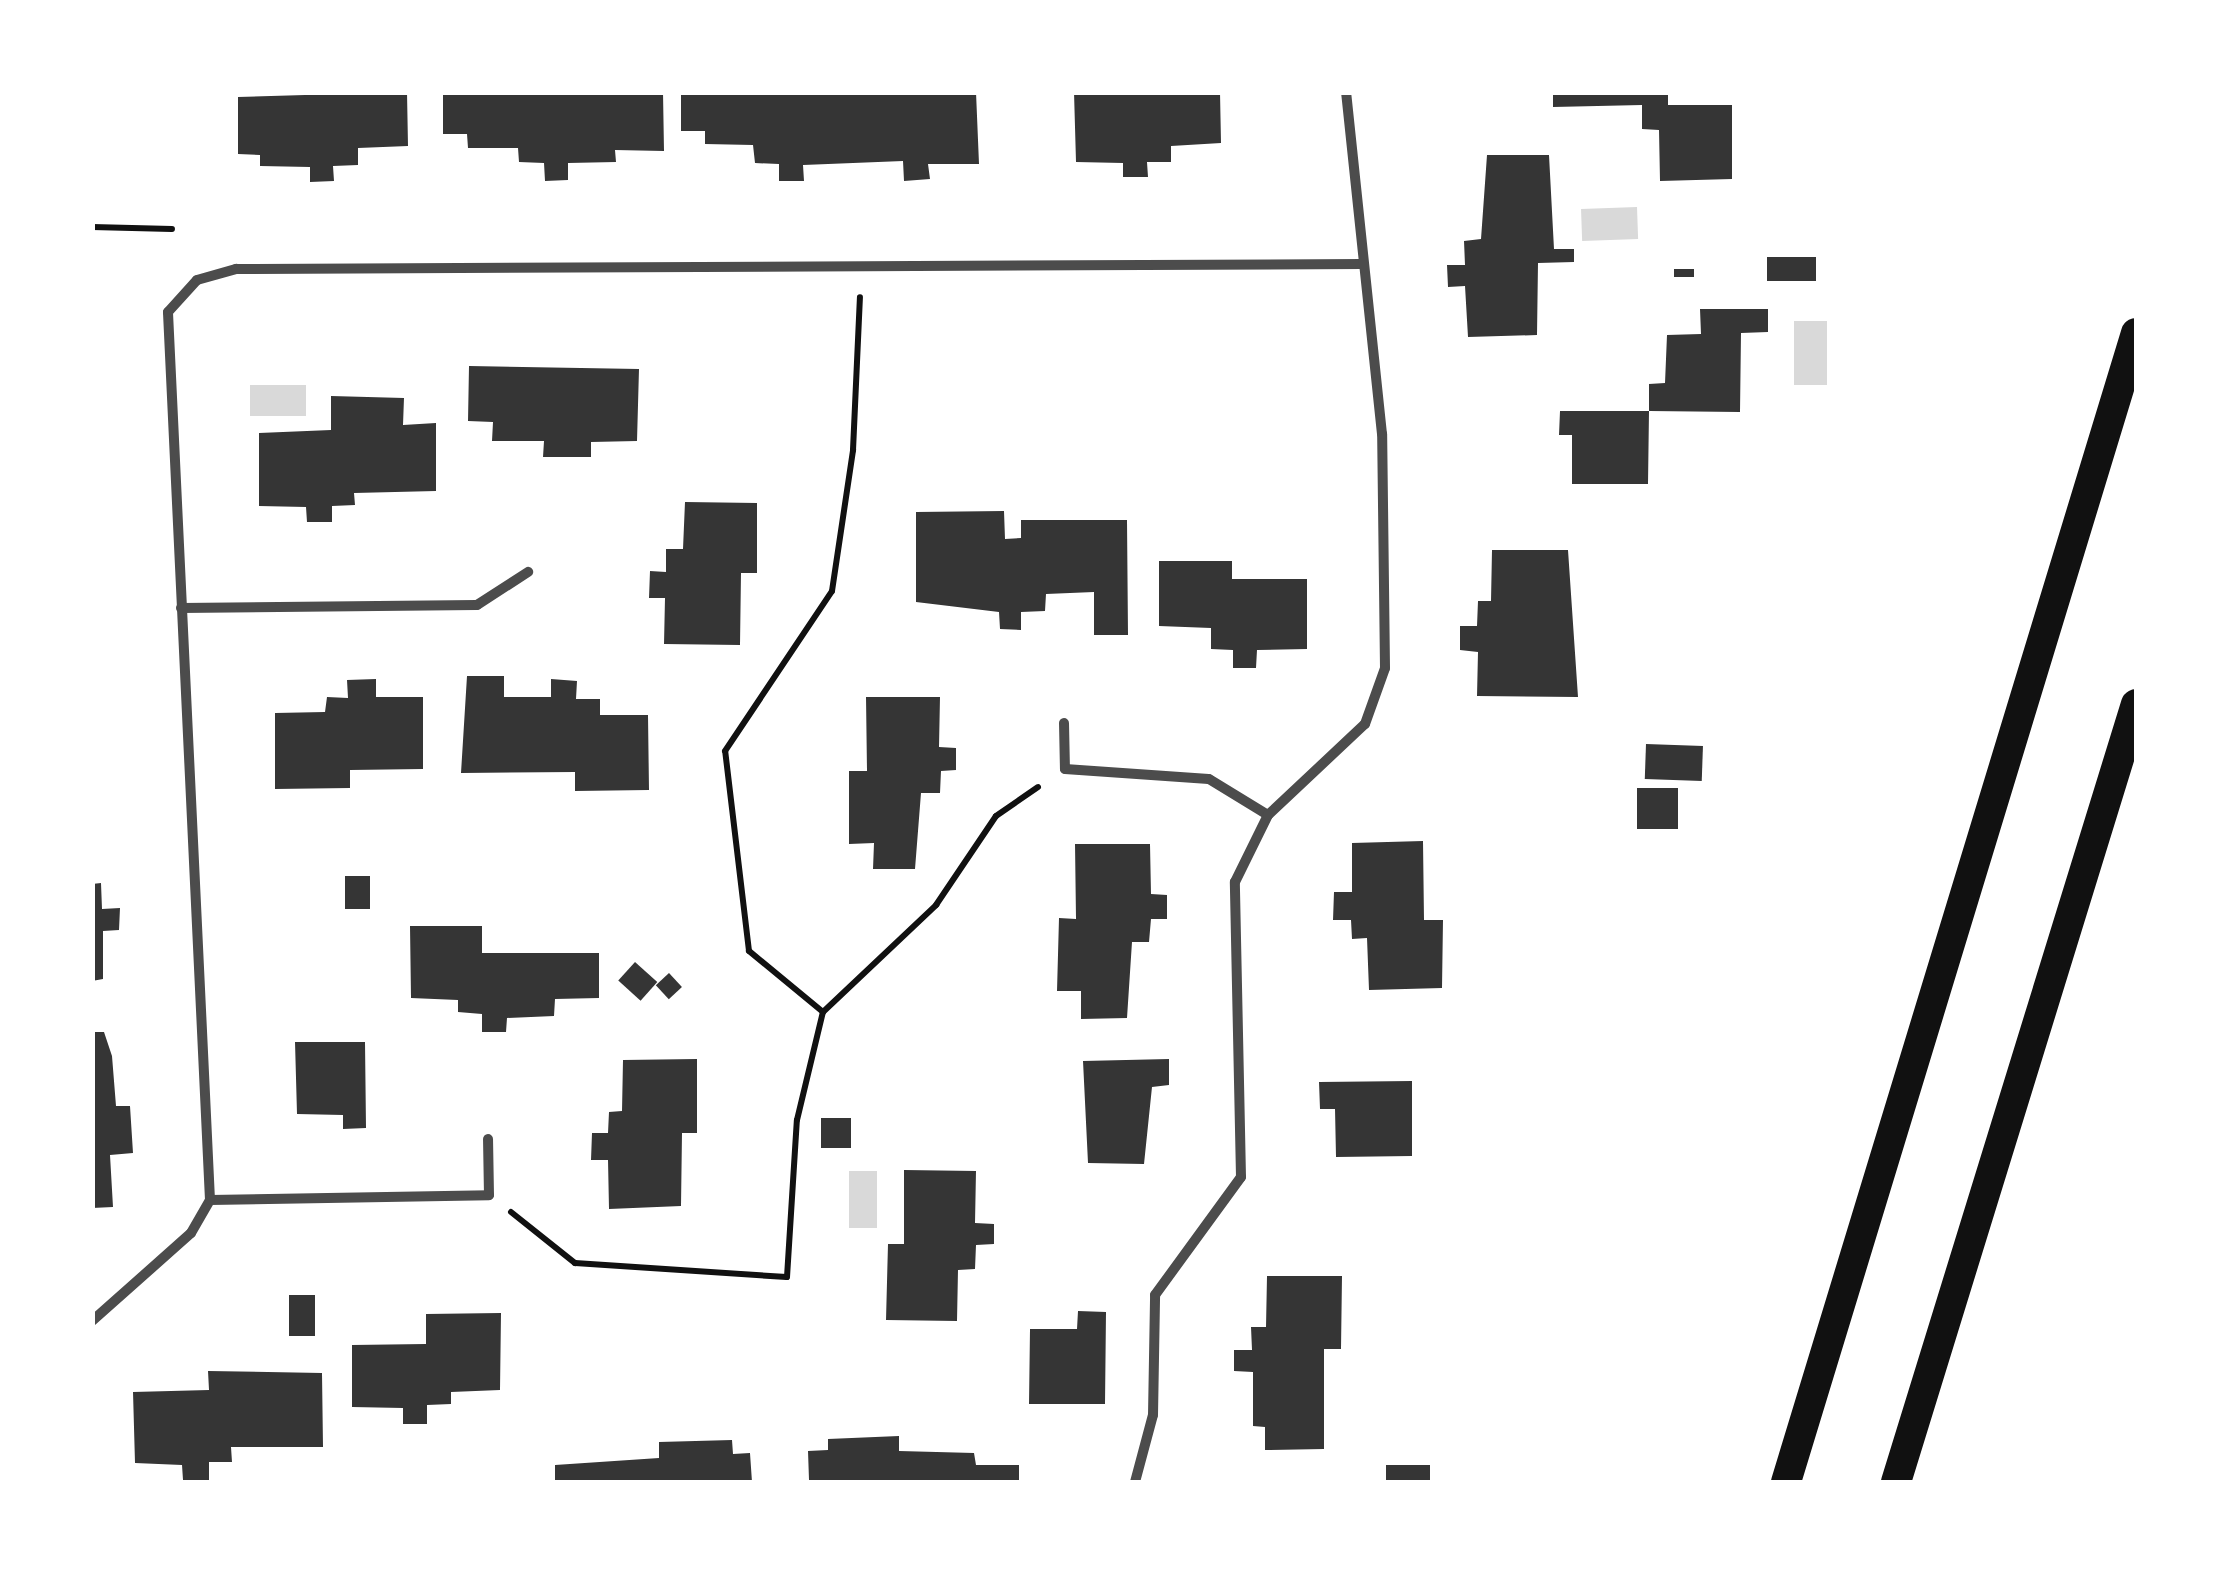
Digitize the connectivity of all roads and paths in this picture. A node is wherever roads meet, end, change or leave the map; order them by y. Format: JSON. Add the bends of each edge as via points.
{"nodes":[{"id":1,"x":1346,"y":92,"type":"edge"},
{"id":2,"x":92,"y":226,"type":"edge"},
{"id":3,"x":172,"y":229,"type":"dead end"},
{"id":4,"x":1362,"y":264,"type":"junction"},
{"id":5,"x":861,"y":266,"type":"junction"},
{"id":6,"x":2136,"y":333,"type":"edge"},
{"id":7,"x":528,"y":572,"type":"dead end"},
{"id":8,"x":181,"y":608,"type":"junction"},
{"id":9,"x":2136,"y":704,"type":"edge"},
{"id":10,"x":1064,"y":723,"type":"dead end"},
{"id":11,"x":1066,"y":769,"type":"junction"},
{"id":12,"x":1268,"y":815,"type":"junction"},
{"id":13,"x":824,"y":1012,"type":"junction"},
{"id":14,"x":488,"y":1139,"type":"dead end"},
{"id":15,"x":490,"y":1195,"type":"junction"},
{"id":16,"x":210,"y":1200,"type":"junction"},
{"id":17,"x":92,"y":1321,"type":"edge"},
{"id":18,"x":1135,"y":1482,"type":"edge"},
{"id":19,"x":1786,"y":1482,"type":"edge"},
{"id":20,"x":1896,"y":1482,"type":"edge"}],
"edges":[{"from":1,"to":4,"type":"street"},
{"from":2,"to":3,"type":"path"},
{"from":4,"to":5,"type":"street"},
{"from":4,"to":12,"type":"street","via":[[1382,434],[1385,668],[1365,724]]},
{"from":5,"to":8,"type":"street","via":[[236,268],[197,280],[168,312]]},
{"from":5,"to":13,"type":"path","via":[[853,450],[832,591],[726,751],[749,951]]},
{"from":6,"to":19,"type":"highway"},
{"from":7,"to":8,"type":"street","via":[[477,605]]},
{"from":8,"to":16,"type":"street"},
{"from":9,"to":20,"type":"highway"},
{"from":10,"to":11,"type":"street"},
{"from":11,"to":12,"type":"street","via":[[1209,779]]},
{"from":11,"to":13,"type":"path","via":[[996,816],[936,905]]},
{"from":12,"to":18,"type":"street","via":[[1236,882],[1241,1176],[1155,1295],[1153,1415]]},
{"from":13,"to":15,"type":"path","via":[[797,1120],[786,1277],[576,1263]]},
{"from":14,"to":15,"type":"street"},
{"from":15,"to":16,"type":"street"},
{"from":16,"to":17,"type":"street","via":[[191,1233]]}]}
